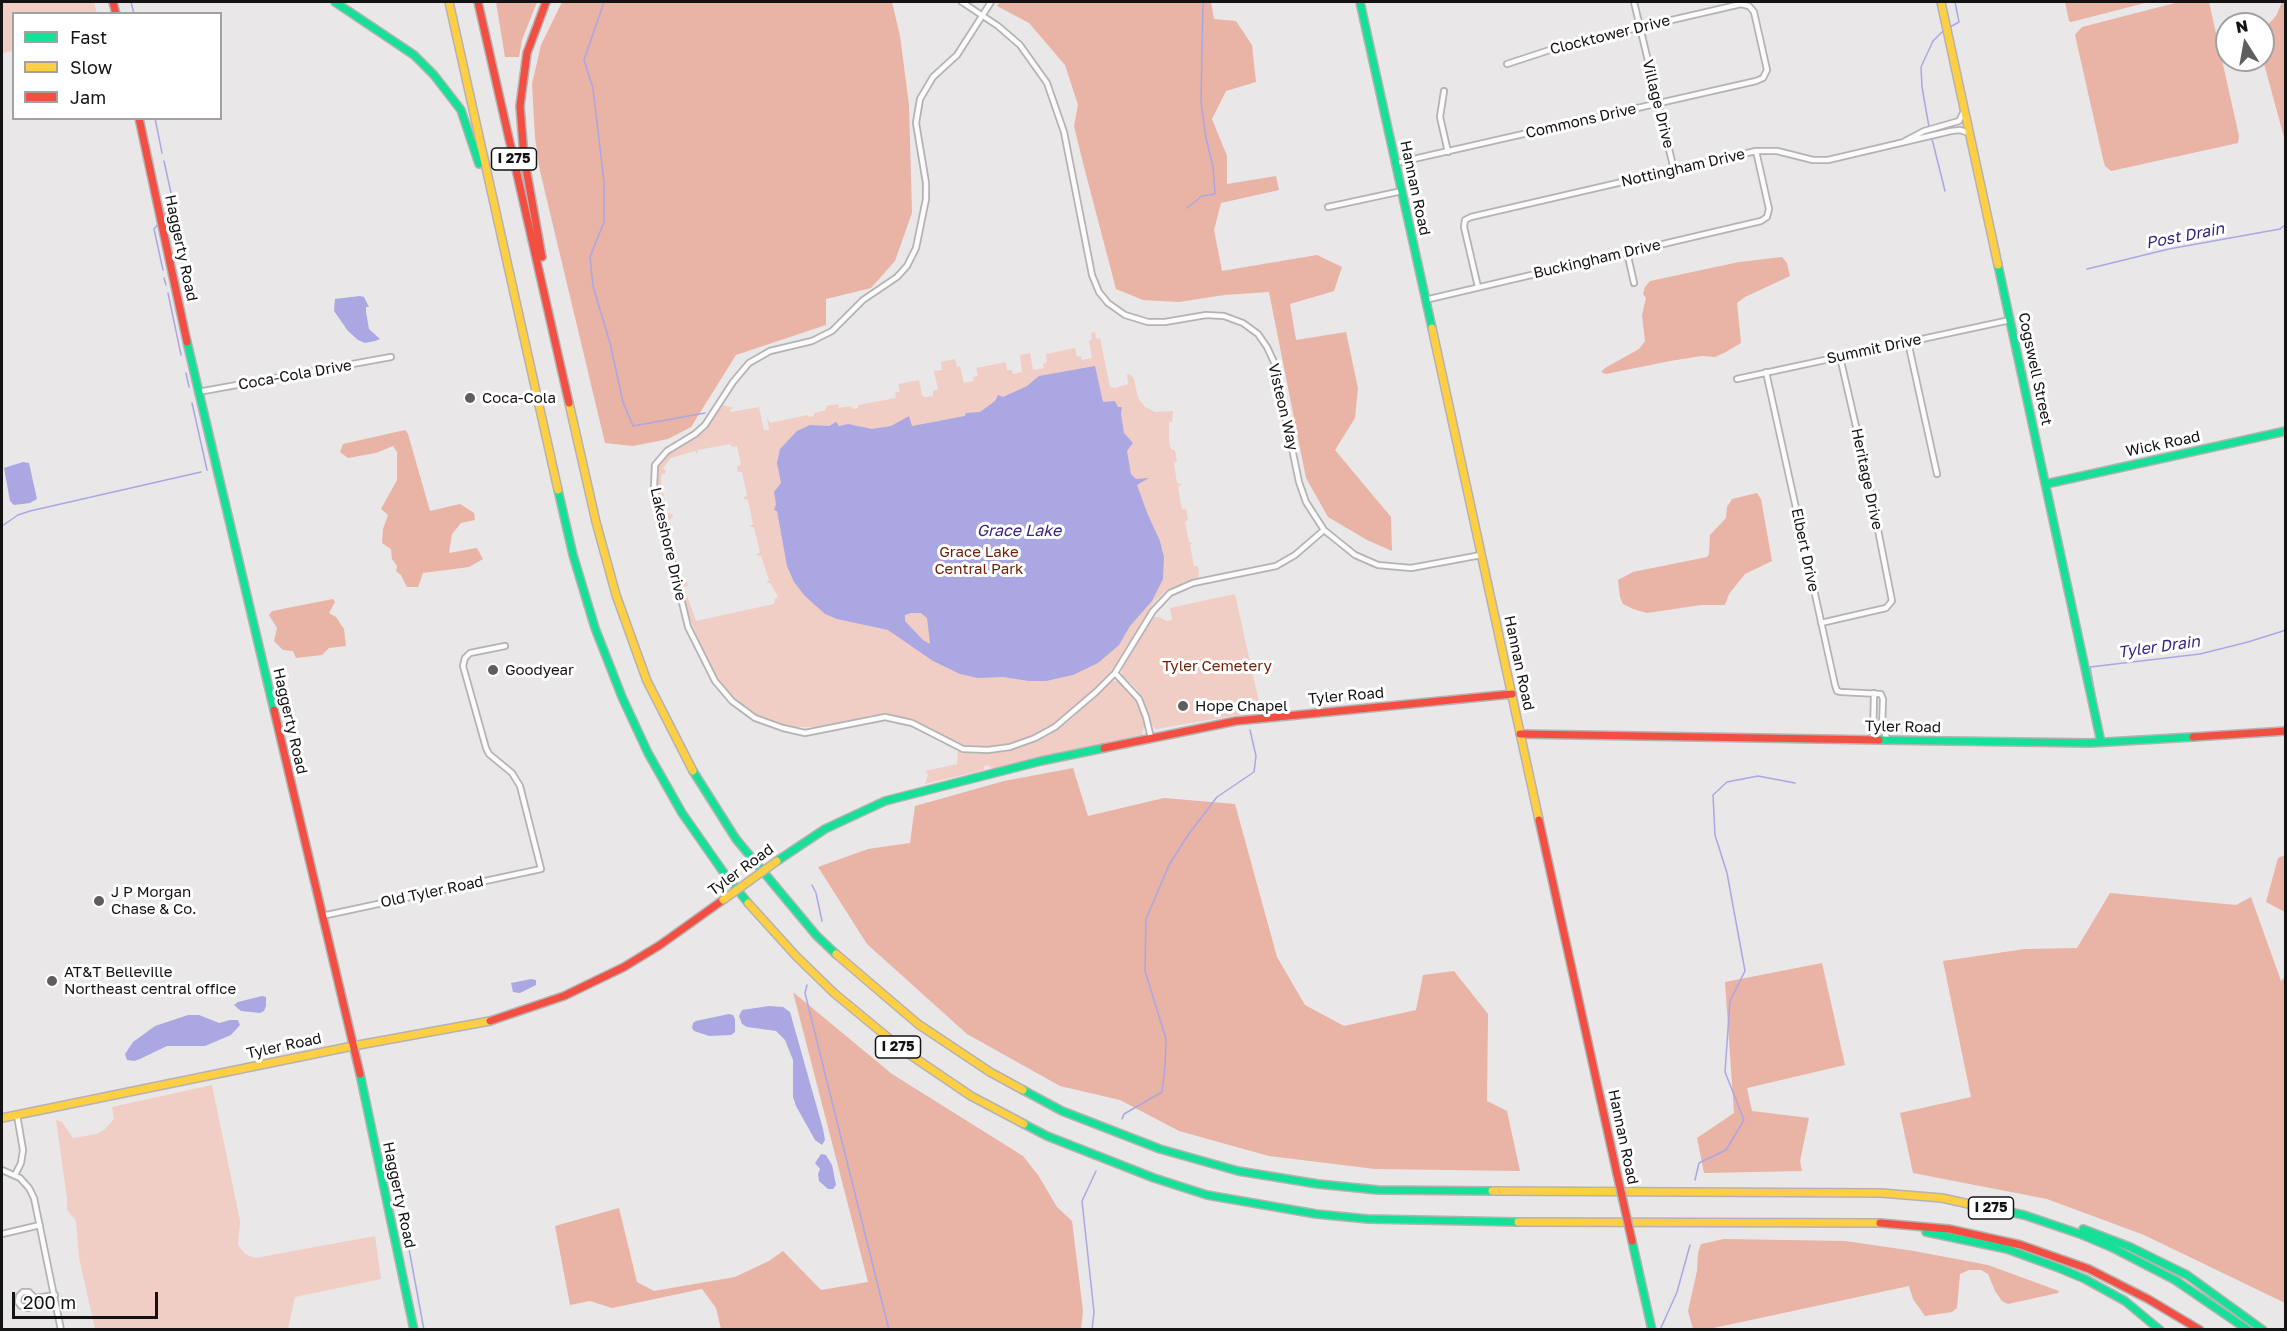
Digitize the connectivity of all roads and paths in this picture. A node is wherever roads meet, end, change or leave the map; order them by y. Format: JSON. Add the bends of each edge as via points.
{"nodes":[{"id":1,"x":335,"y":2,"type":"edge"},
{"id":2,"x":449,"y":2,"type":"edge"},
{"id":3,"x":478,"y":2,"type":"edge"},
{"id":4,"x":546,"y":2,"type":"edge"},
{"id":5,"x":962,"y":2,"type":"edge"},
{"id":6,"x":991,"y":2,"type":"edge"},
{"id":7,"x":1360,"y":2,"type":"edge"},
{"id":8,"x":1634,"y":2,"type":"edge"},
{"id":9,"x":1941,"y":2,"type":"edge"},
{"id":10,"x":982,"y":15,"type":"junction"},
{"id":11,"x":1640,"y":28,"type":"junction"},
{"id":12,"x":1507,"y":64,"type":"dead end"},
{"id":13,"x":1765,"y":76,"type":"joint"},
{"id":14,"x":1444,"y":91,"type":"dead end"},
{"id":15,"x":1657,"y":104,"type":"junction"},
{"id":16,"x":1965,"y":109,"type":"junction"},
{"id":17,"x":139,"y":120,"type":"edge"},
{"id":18,"x":1970,"y":133,"type":"junction"},
{"id":19,"x":1903,"y":143,"type":"junction"},
{"id":20,"x":1448,"y":152,"type":"junction"},
{"id":21,"x":1756,"y":152,"type":"junction"},
{"id":22,"x":1396,"y":163,"type":"junction"},
{"id":23,"x":1674,"y":170,"type":"junction"},
{"id":24,"x":1402,"y":191,"type":"junction"},
{"id":25,"x":1328,"y":207,"type":"dead end"},
{"id":26,"x":1627,"y":252,"type":"junction"},
{"id":27,"x":507,"y":259,"type":"junction"},
{"id":28,"x":1634,"y":283,"type":"dead end"},
{"id":29,"x":1478,"y":287,"type":"junction"},
{"id":30,"x":1425,"y":300,"type":"junction"},
{"id":31,"x":550,"y":316,"type":"junction"},
{"id":32,"x":2011,"y":320,"type":"junction"},
{"id":33,"x":1908,"y":342,"type":"junction"},
{"id":34,"x":392,"y":357,"type":"dead end"},
{"id":35,"x":1840,"y":357,"type":"junction"},
{"id":36,"x":1766,"y":372,"type":"junction"},
{"id":37,"x":1737,"y":379,"type":"dead end"},
{"id":38,"x":198,"y":392,"type":"junction"},
{"id":39,"x":2286,"y":431,"type":"edge"},
{"id":40,"x":1937,"y":474,"type":"dead end"},
{"id":41,"x":2046,"y":484,"type":"junction"},
{"id":42,"x":1324,"y":530,"type":"junction"},
{"id":43,"x":1481,"y":555,"type":"junction"},
{"id":44,"x":1821,"y":623,"type":"junction"},
{"id":45,"x":506,"y":646,"type":"dead end"},
{"id":46,"x":1115,"y":673,"type":"junction"},
{"id":47,"x":1876,"y":693,"type":"junction"},
{"id":48,"x":1512,"y":694,"type":"junction"},
{"id":49,"x":2286,"y":731,"type":"edge"},
{"id":50,"x":1520,"y":734,"type":"junction"},
{"id":51,"x":1151,"y":738,"type":"junction"},
{"id":52,"x":1873,"y":740,"type":"junction"},
{"id":53,"x":1888,"y":740,"type":"junction"},
{"id":54,"x":2101,"y":742,"type":"junction"},
{"id":55,"x":322,"y":916,"type":"junction"},
{"id":56,"x":353,"y":1046,"type":"junction"},
{"id":57,"x":17,"y":1114,"type":"junction"},
{"id":58,"x":2,"y":1118,"type":"edge"},
{"id":59,"x":2,"y":1170,"type":"edge"},
{"id":60,"x":15,"y":1175,"type":"junction"},
{"id":61,"x":2024,"y":1215,"type":"junction"},
{"id":62,"x":1892,"y":1223,"type":"junction"},
{"id":63,"x":40,"y":1225,"type":"junction"},
{"id":64,"x":2,"y":1234,"type":"edge"},
{"id":65,"x":55,"y":1294,"type":"junction"},
{"id":66,"x":2218,"y":1296,"type":"junction"},
{"id":67,"x":34,"y":1298,"type":"dead end"},
{"id":68,"x":61,"y":1329,"type":"edge"},
{"id":69,"x":414,"y":1329,"type":"edge"},
{"id":70,"x":1652,"y":1329,"type":"edge"},
{"id":71,"x":2160,"y":1329,"type":"edge"},
{"id":72,"x":2200,"y":1329,"type":"edge"},
{"id":73,"x":2247,"y":1329,"type":"edge"},
{"id":74,"x":2263,"y":1329,"type":"edge"},
{"id":75,"x":2271,"y":1329,"type":"edge"}],
"edges":[{"from":1,"to":27,"type":"main road","via":[[414,55],[455,100],[471,135]]},
{"from":2,"to":27,"type":"main road","number":"I 275"},
{"from":3,"to":31,"type":"main road","number":"I 275"},
{"from":4,"to":31,"type":"main road","via":[[526,59],[520,121]]},
{"from":5,"to":10,"type":"street","name":"Visteon Way"},
{"from":6,"to":10,"type":"street","name":"Lakeshore Drive"},
{"from":7,"to":22,"type":"main road","name":"Hannan Road"},
{"from":8,"to":11,"type":"street","name":"Village Drive"},
{"from":9,"to":16,"type":"main road","name":"Cogswell Street"},
{"from":10,"to":42,"type":"street","name":"Visteon Way","via":[[1020,45],[1041,73],[1054,100],[1064,132],[1091,272],[1099,292],[1113,308],[1140,321],[1160,323],[1217,315],[1239,321],[1258,334],[1275,366],[1302,492]]},
{"from":10,"to":46,"type":"street","name":"Lakeshore Drive","via":[[955,58],[929,82],[918,105],[916,129],[926,199],[918,242],[909,263],[899,276],[866,298],[825,335],[770,351],[749,363],[705,425],[661,456],[654,470],[654,487],[688,627],[715,681],[732,701],[755,718],[805,733],[875,718],[896,718],[955,747],[993,750],[1028,741],[1055,727]]},
{"from":11,"to":12,"type":"street","name":"Clocktower Drive","via":[[1568,44]]},
{"from":11,"to":13,"type":"street","name":"Clocktower Drive","via":[[1738,4],[1749,6],[1754,12],[1767,67]]},
{"from":11,"to":15,"type":"street","name":"Village Drive"},
{"from":13,"to":15,"type":"street","name":"Commons Drive"},
{"from":14,"to":20,"type":"street","via":[[1440,117]]},
{"from":15,"to":20,"type":"street","name":"Commons Drive"},
{"from":15,"to":23,"type":"street","name":"Village Drive"},
{"from":16,"to":18,"type":"main road","name":"Cogswell Street"},
{"from":16,"to":19,"type":"street","name":"Nottingham Drive","via":[[1959,121],[1924,131]]},
{"from":17,"to":38,"type":"main road","name":"Haggerty Road"},
{"from":18,"to":19,"type":"street","name":"Nottingham Drive","via":[[1960,130]]},
{"from":18,"to":32,"type":"main road","name":"Cogswell Street"},
{"from":19,"to":21,"type":"street","name":"Nottingham Drive","via":[[1821,160],[1777,151]]},
{"from":20,"to":22,"type":"street","name":"Commons Drive"},
{"from":21,"to":23,"type":"street","name":"Nottingham Drive"},
{"from":21,"to":26,"type":"street","name":"Buckingham Drive","via":[[1767,217],[1757,223]]},
{"from":22,"to":24,"type":"main road","name":"Hannan Road"},
{"from":23,"to":29,"type":"street","name":"Nottingham Drive","via":[[1465,220]]},
{"from":24,"to":25,"type":"street"},
{"from":24,"to":30,"type":"main road","name":"Hannan Road"},
{"from":26,"to":28,"type":"street"},
{"from":26,"to":29,"type":"street","name":"Buckingham Drive"},
{"from":27,"to":62,"type":"main road","number":"I 275","via":[[581,582],[614,677],[648,753],[696,833],[773,932],[834,993],[925,1066],[1047,1136],[1175,1185],[1259,1206],[1368,1219],[1426,1221]]},
{"from":29,"to":30,"type":"street","name":"Buckingham Drive"},
{"from":30,"to":43,"type":"main road","name":"Hannan Road"},
{"from":31,"to":61,"type":"main road","number":"I 275","via":[[616,595],[651,690],[698,781],[736,839],[797,915],[833,952],[918,1024],[990,1072],[1062,1111],[1150,1146],[1239,1171],[1318,1184],[1378,1190],[1881,1193],[1942,1198]]},
{"from":32,"to":33,"type":"street","name":"Summit Drive"},
{"from":32,"to":41,"type":"main road","name":"Cogswell Street"},
{"from":33,"to":35,"type":"street","name":"Summit Drive"},
{"from":33,"to":40,"type":"street"},
{"from":34,"to":38,"type":"street","name":"Coca-Cola Drive"},
{"from":35,"to":36,"type":"street","name":"Summit Drive"},
{"from":35,"to":44,"type":"street","name":"Heritage Drive","via":[[1892,601],[1886,608]]},
{"from":36,"to":37,"type":"street","name":"Summit Drive"},
{"from":36,"to":44,"type":"street","name":"Elbert Drive"},
{"from":38,"to":55,"type":"main road","name":"Haggerty Road"},
{"from":39,"to":41,"type":"main road","name":"Wick Road"},
{"from":41,"to":54,"type":"main road","name":"Cogswell Street"},
{"from":42,"to":43,"type":"street","name":"Visteon Way","via":[[1355,555],[1389,567],[1423,567]]},
{"from":42,"to":46,"type":"street","name":"Lakeshore Drive","via":[[1276,566],[1193,583],[1170,593],[1153,610]]},
{"from":43,"to":48,"type":"main road","name":"Hannan Road"},
{"from":44,"to":47,"type":"street","name":"Elbert Drive","via":[[1837,690]]},
{"from":45,"to":55,"type":"street","name":"Old Tyler Road","via":[[470,653],[464,666],[486,748],[520,786],[541,869]]},
{"from":46,"to":51,"type":"street","via":[[1139,699]]},
{"from":47,"to":52,"type":"street"},
{"from":47,"to":53,"type":"street","via":[[1882,697],[1882,728]]},
{"from":48,"to":50,"type":"main road","name":"Hannan Road"},
{"from":48,"to":51,"type":"main road","name":"Tyler Road","via":[[1264,717]]},
{"from":49,"to":54,"type":"main road","name":"Tyler Road"},
{"from":50,"to":52,"type":"main road","name":"Tyler Road"},
{"from":50,"to":70,"type":"main road","name":"Hannan Road","bridge":true},
{"from":51,"to":56,"type":"main road","name":"Tyler Road","bridge":true,"via":[[885,801],[825,829],[624,967],[547,1003],[460,1028]]},
{"from":52,"to":53,"type":"main road","name":"Tyler Road"},
{"from":53,"to":54,"type":"main road","name":"Tyler Road"},
{"from":55,"to":56,"type":"main road","name":"Haggerty Road"},
{"from":56,"to":57,"type":"main road","name":"Tyler Road"},
{"from":56,"to":69,"type":"main road","name":"Haggerty Road"},
{"from":57,"to":58,"type":"main road","name":"Tyler Road"},
{"from":57,"to":60,"type":"street","via":[[23,1150]]},
{"from":59,"to":60,"type":"street"},
{"from":60,"to":63,"type":"street","via":[[32,1193]]},
{"from":61,"to":66,"type":"main road","via":[[2072,1225],[2130,1247],[2187,1275]]},
{"from":61,"to":73,"type":"main road","number":"I 275","via":[[2080,1234],[2146,1264]]},
{"from":62,"to":71,"type":"main road","via":[[2007,1249],[2059,1268],[2125,1301]]},
{"from":62,"to":72,"type":"main road","number":"I 275","via":[[1966,1232],[2049,1254],[2114,1281]]},
{"from":63,"to":64,"type":"street"},
{"from":63,"to":65,"type":"street"},
{"from":65,"to":67,"type":"street"},
{"from":65,"to":68,"type":"street"},
{"from":66,"to":74,"type":"main road"},
{"from":66,"to":75,"type":"main road"}]}
